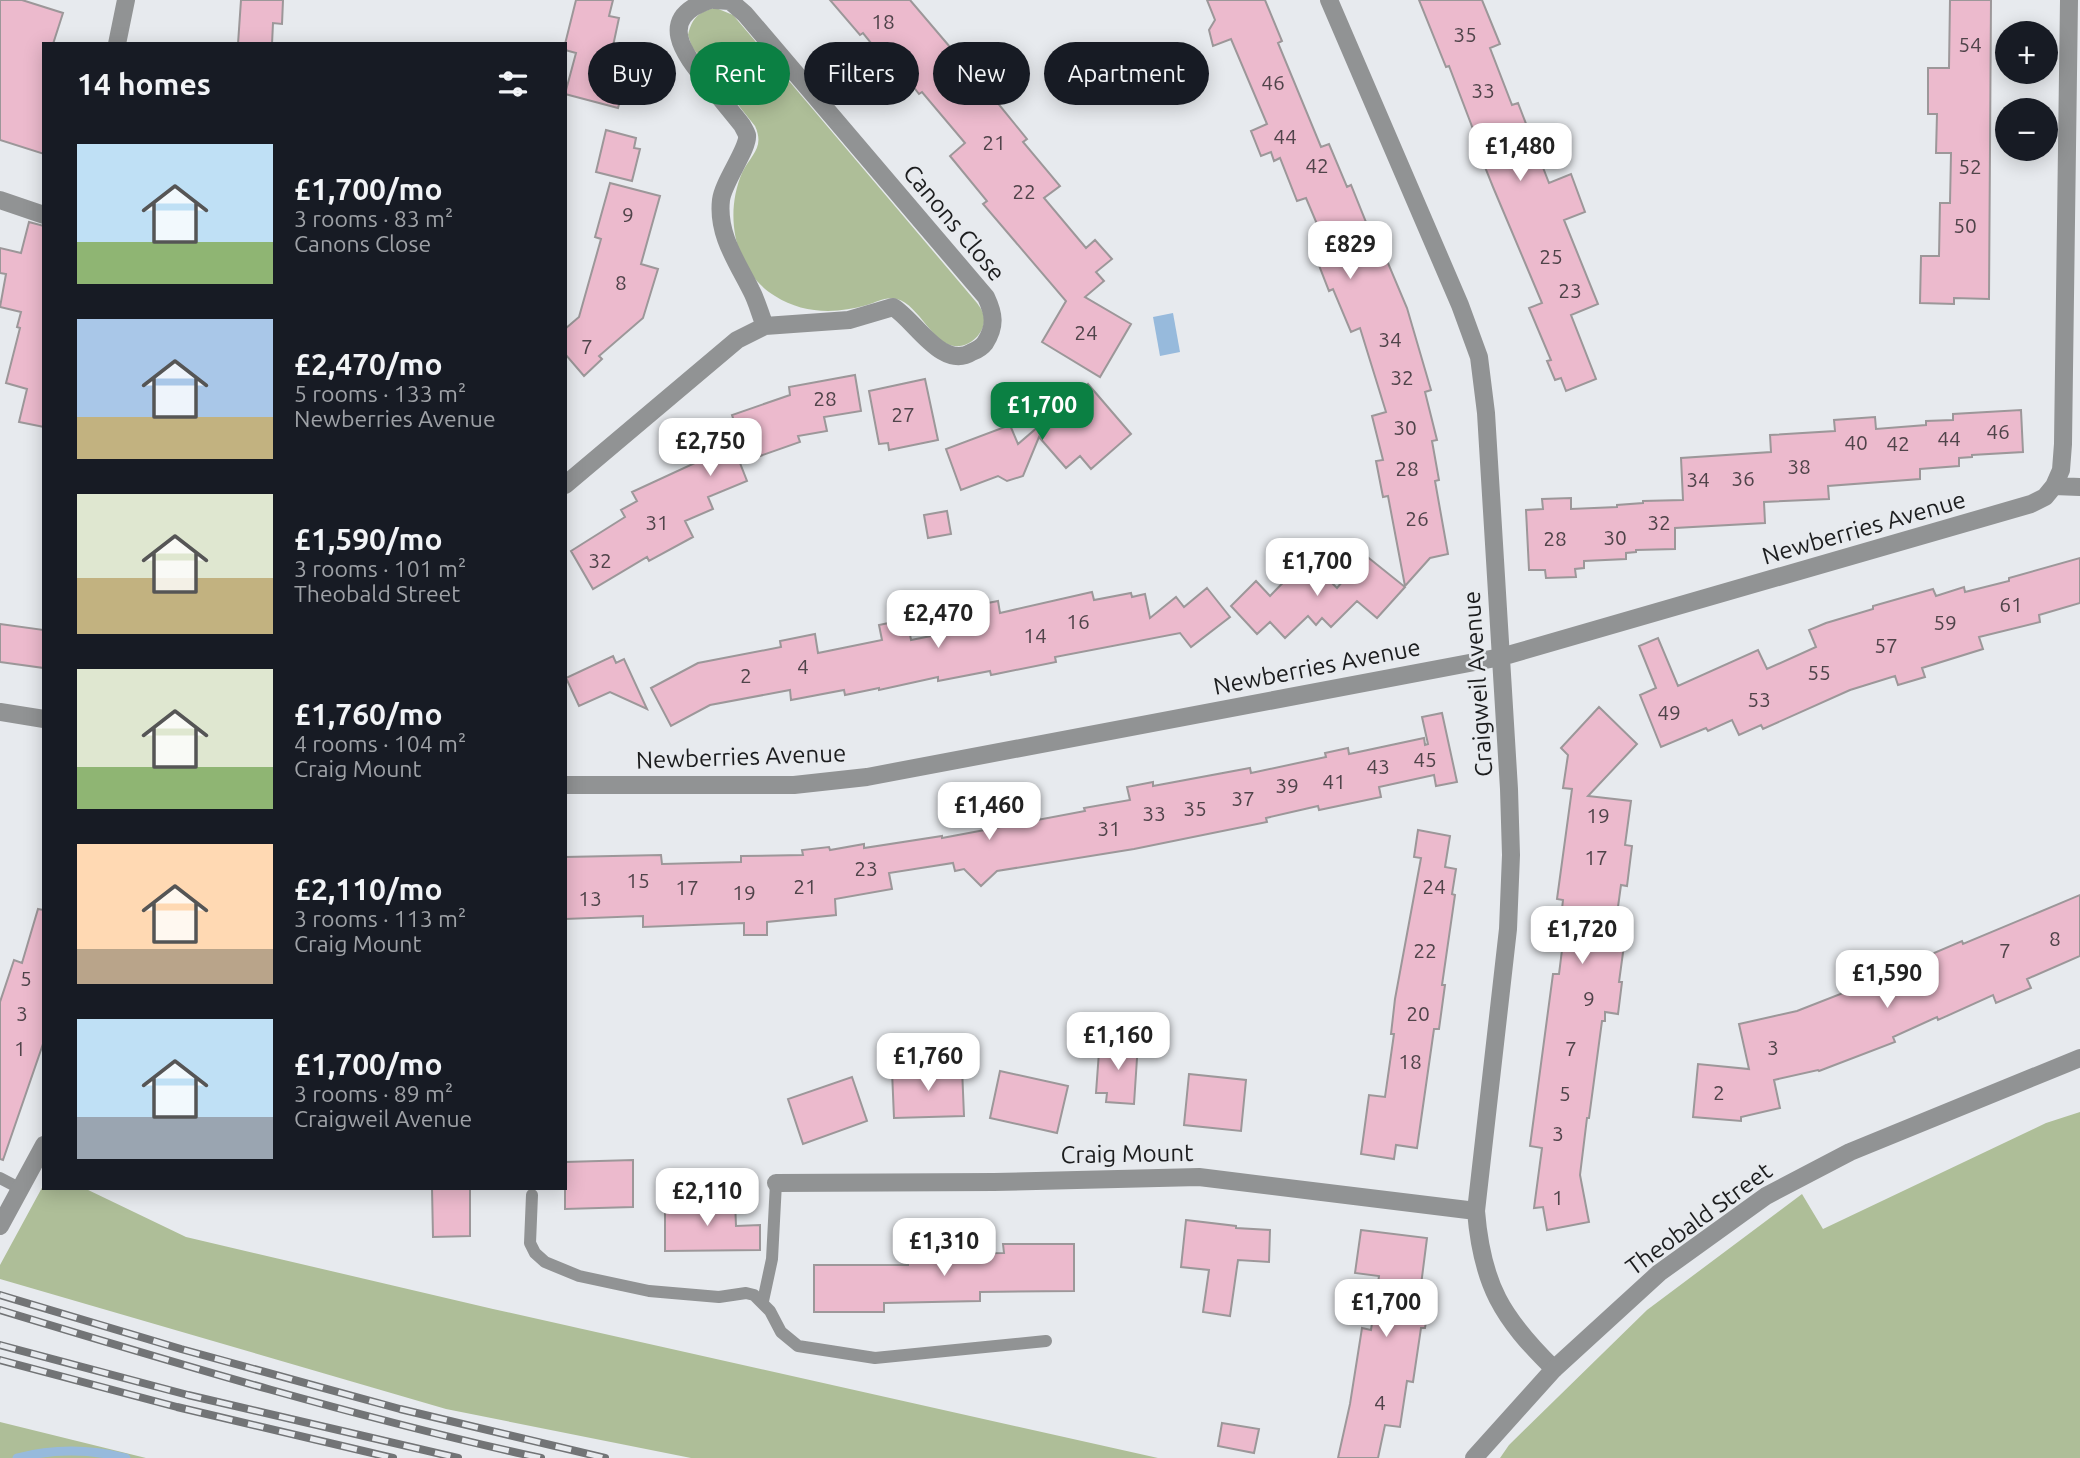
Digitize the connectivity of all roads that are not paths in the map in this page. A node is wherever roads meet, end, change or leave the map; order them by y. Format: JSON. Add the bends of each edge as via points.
{"nodes":[{"id":1,"x":126,"y":0,"type":"edge"},
{"id":2,"x":712,"y":0,"type":"edge"},
{"id":3,"x":1329,"y":0,"type":"edge"},
{"id":4,"x":2069,"y":0,"type":"edge"},
{"id":5,"x":117,"y":42,"type":"edge"},
{"id":6,"x":0,"y":201,"type":"edge"},
{"id":7,"x":42,"y":214,"type":"edge"},
{"id":8,"x":765,"y":326,"type":"junction"},
{"id":9,"x":567,"y":483,"type":"edge"},
{"id":10,"x":2054,"y":486,"type":"junction"},
{"id":11,"x":2080,"y":487,"type":"edge"},
{"id":12,"x":1501,"y":657,"type":"junction"},
{"id":13,"x":0,"y":712,"type":"edge"},
{"id":14,"x":42,"y":719,"type":"edge"},
{"id":15,"x":567,"y":785,"type":"edge"},
{"id":16,"x":2080,"y":1058,"type":"edge"},
{"id":17,"x":42,"y":1149,"type":"edge"},
{"id":18,"x":0,"y":1178,"type":"edge"},
{"id":19,"x":776,"y":1183,"type":"joint"},
{"id":20,"x":21,"y":1189,"type":"junction"},
{"id":21,"x":533,"y":1195,"type":"dead end"},
{"id":22,"x":1476,"y":1211,"type":"junction"},
{"id":23,"x":0,"y":1226,"type":"edge"},
{"id":24,"x":763,"y":1301,"type":"junction"},
{"id":25,"x":1046,"y":1341,"type":"dead end"},
{"id":26,"x":1553,"y":1369,"type":"junction"},
{"id":27,"x":1474,"y":1458,"type":"edge"}],
"edges":[{"from":1,"to":5,"type":"street"},
{"from":2,"to":8,"type":"street","name":"Canons Close","via":[[694,5],[680,22],[678,37],[685,56],[747,136],[721,200],[724,233]]},
{"from":2,"to":8,"type":"street","name":"Canons Close","via":[[730,1],[745,15],[986,297],[994,315],[983,346],[966,356],[946,354],[893,307],[849,320]]},
{"from":3,"to":12,"type":"street","name":"Craigweil Avenue","via":[[1479,357]]},
{"from":4,"to":10,"type":"street","via":[[2063,444]]},
{"from":6,"to":7,"type":"street"},
{"from":8,"to":9,"type":"street","name":"Canons Close","via":[[737,340]]},
{"from":10,"to":11,"type":"street"},
{"from":10,"to":12,"type":"street","name":"Newberries Avenue","via":[[2031,505]]},
{"from":12,"to":15,"type":"street","name":"Newberries Avenue","via":[[867,777],[794,785]]},
{"from":12,"to":22,"type":"street","name":"Craigweil Avenue","via":[[1511,855],[1508,929]]},
{"from":13,"to":14,"type":"street"},
{"from":16,"to":26,"type":"street","name":"Theobald Street","via":[[1850,1152],[1766,1196],[1659,1273]]},
{"from":17,"to":20,"type":"street"},
{"from":18,"to":20,"type":"lane"},
{"from":19,"to":22,"type":"street","name":"Craig Mount","via":[[1199,1177]]},
{"from":19,"to":24,"type":"lane","via":[[772,1259]]},
{"from":20,"to":23,"type":"street"},
{"from":21,"to":24,"type":"lane","via":[[530,1243],[545,1262],[579,1276],[649,1291],[719,1297],[746,1293]]},
{"from":22,"to":26,"type":"street","name":"Craigweil Avenue","via":[[1479,1246],[1490,1285],[1511,1323]]},
{"from":24,"to":25,"type":"lane","via":[[780,1332],[798,1346],[814,1350],[875,1358]]},
{"from":26,"to":27,"type":"street","name":"Theobald Street"}]}
